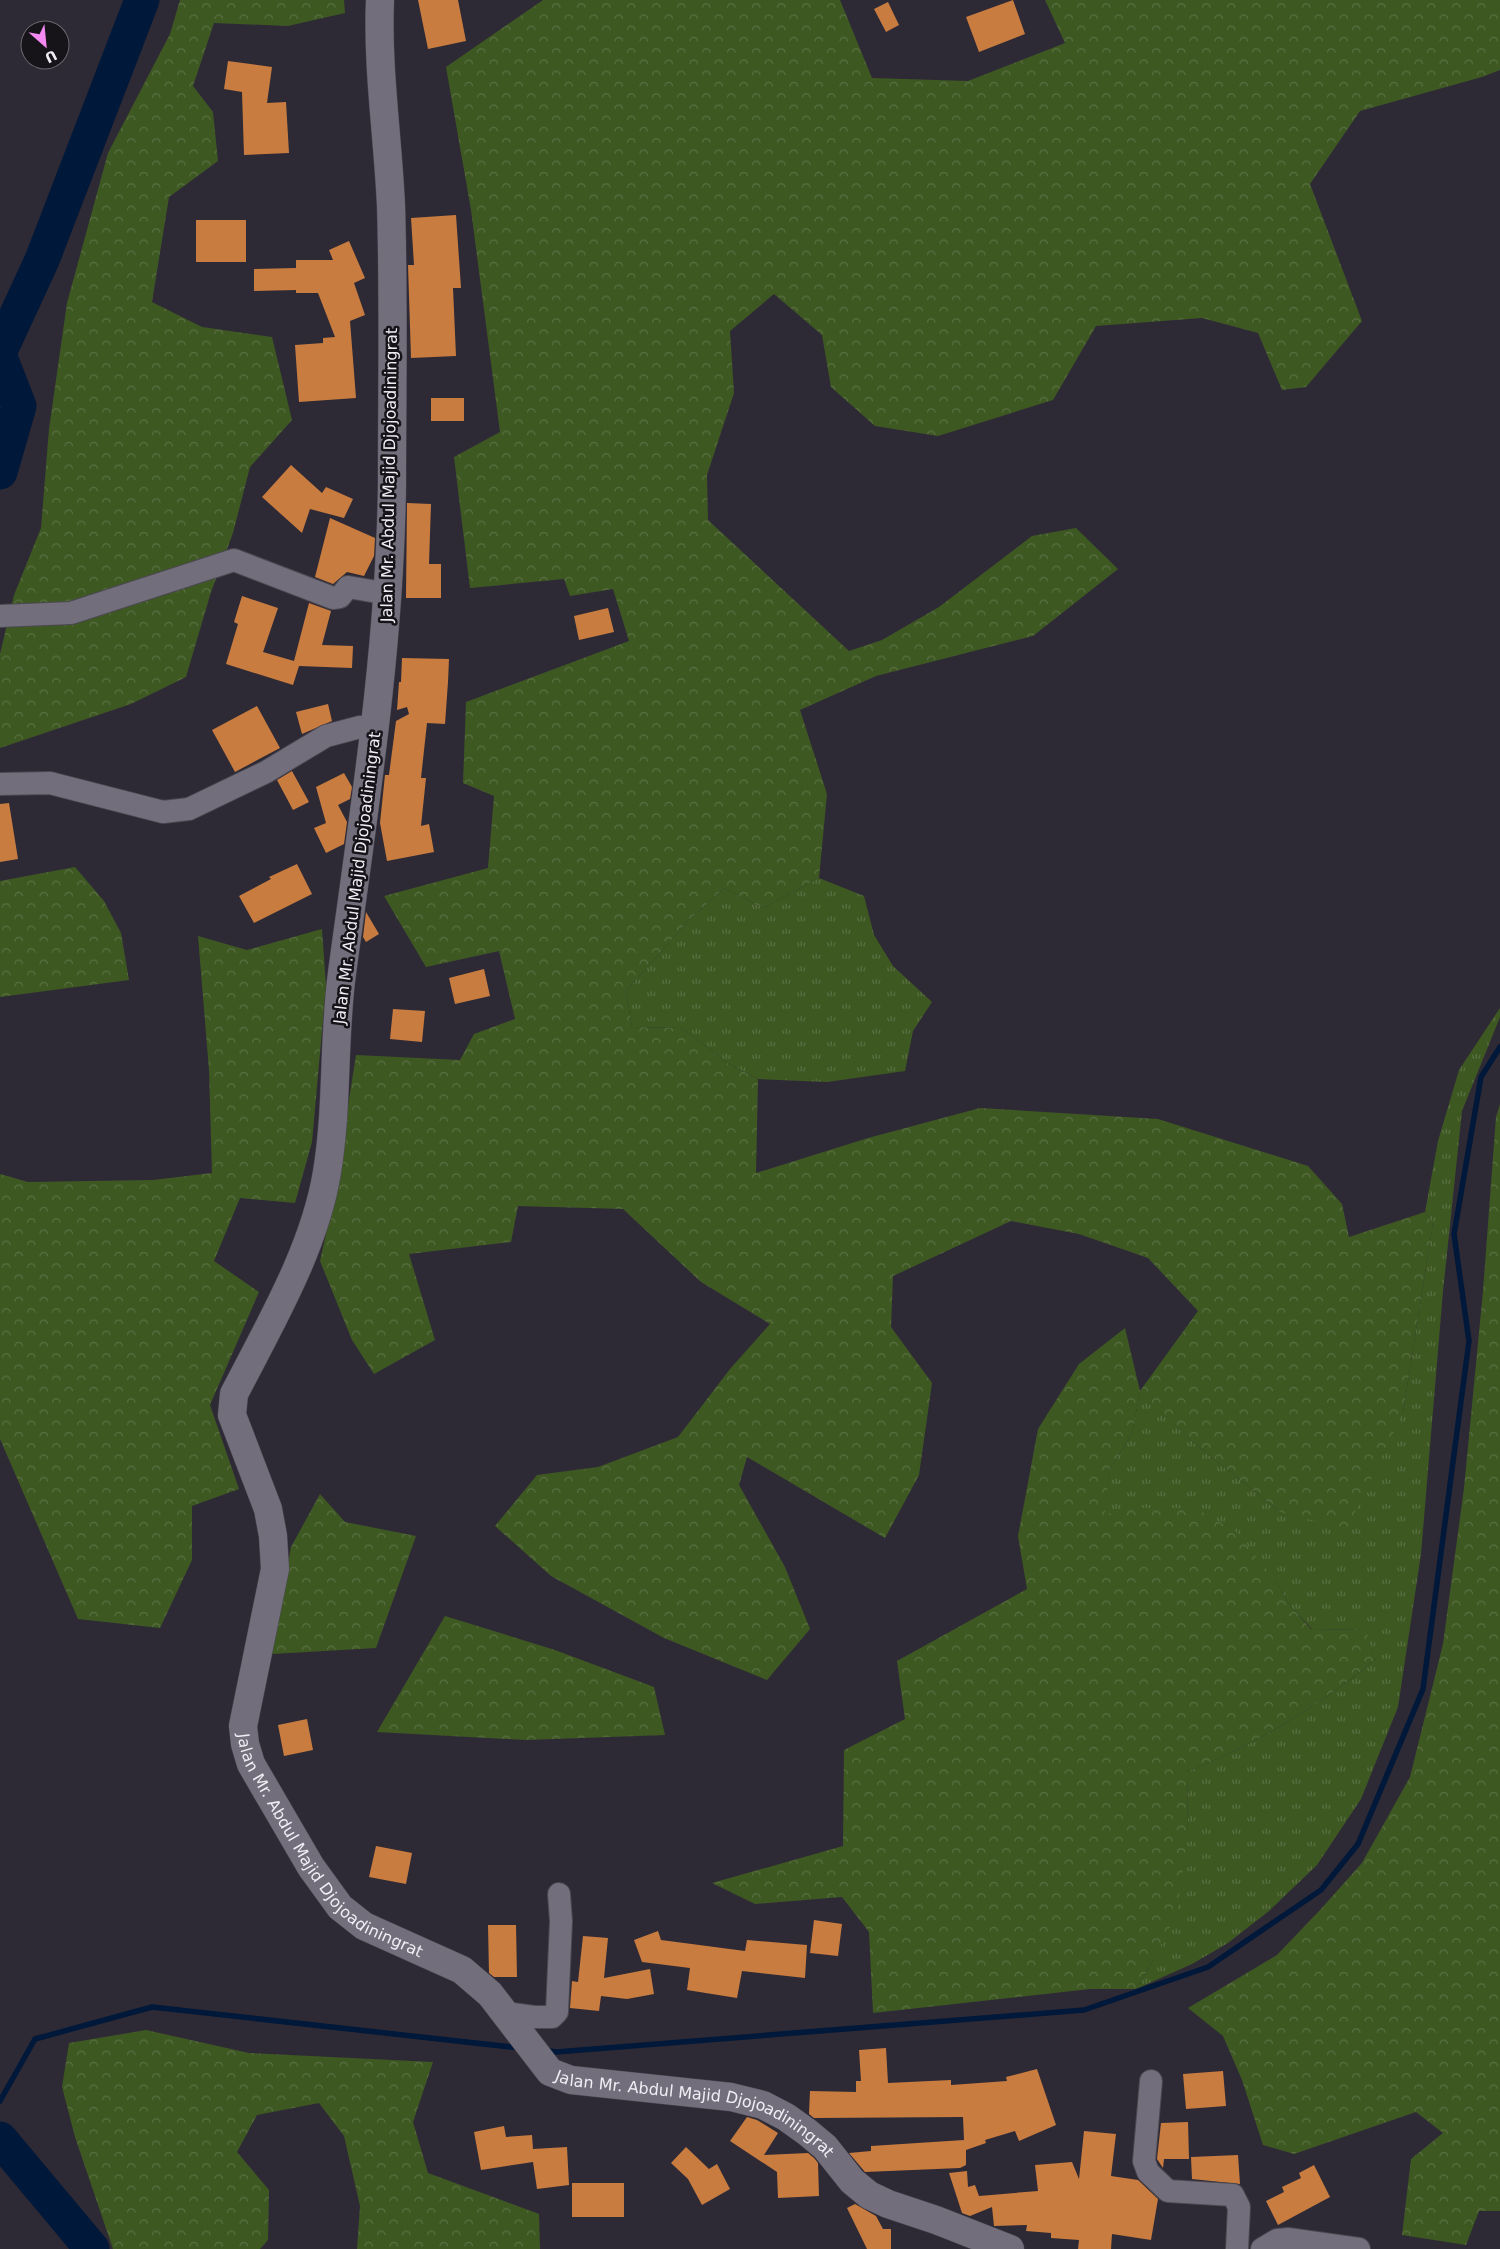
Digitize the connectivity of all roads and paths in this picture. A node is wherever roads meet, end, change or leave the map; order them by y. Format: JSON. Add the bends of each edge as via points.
{"nodes":[{"id":1,"x":380,"y":0,"type":"edge"},
{"id":2,"x":389,"y":594,"type":"junction"},
{"id":3,"x":9,"y":616,"type":"edge"},
{"id":4,"x":374,"y":731,"type":"junction"},
{"id":5,"x":0,"y":784,"type":"edge"},
{"id":6,"x":559,"y":1894,"type":"dead end"},
{"id":7,"x":510,"y":2018,"type":"junction"},
{"id":8,"x":1151,"y":2081,"type":"dead end"},
{"id":9,"x":1010,"y":2249,"type":"edge"},
{"id":10,"x":1237,"y":2249,"type":"edge"},
{"id":11,"x":1262,"y":2249,"type":"edge"},
{"id":12,"x":1359,"y":2249,"type":"edge"}],
"edges":[{"from":1,"to":2,"type":"street","name":"Jalan Mr. Abdul Majid Djojoadiningrat","via":[[391,209]]},
{"from":2,"to":3,"type":"street","via":[[348,587],[340,597],[333,598],[234,560],[71,613]]},
{"from":2,"to":4,"type":"street","name":"Jalan Mr. Abdul Majid Djojoadiningrat"},
{"from":4,"to":5,"type":"street","via":[[360,727],[326,736],[266,772],[189,809],[163,812],[50,782]]},
{"from":4,"to":7,"type":"street","name":"Jalan Mr. Abdul Majid Djojoadiningrat","via":[[340,983],[334,1116],[327,1175],[305,1246],[234,1394],[232,1406],[232,1415],[268,1509],[275,1570],[243,1726],[251,1764],[311,1868],[340,1907],[364,1926],[462,1970],[490,1994]]},
{"from":6,"to":7,"type":"street","via":[[557,2012],[552,2017]]},
{"from":7,"to":9,"type":"street","name":"Jalan Mr. Abdul Majid Djojoadiningrat","via":[[550,2072],[571,2080],[731,2097],[763,2105],[807,2132],[869,2195]]},
{"from":8,"to":10,"type":"street","via":[[1145,2166],[1168,2191],[1233,2195],[1239,2207]]},
{"from":11,"to":12,"type":"street","via":[[1277,2240],[1288,2239]]}]}
